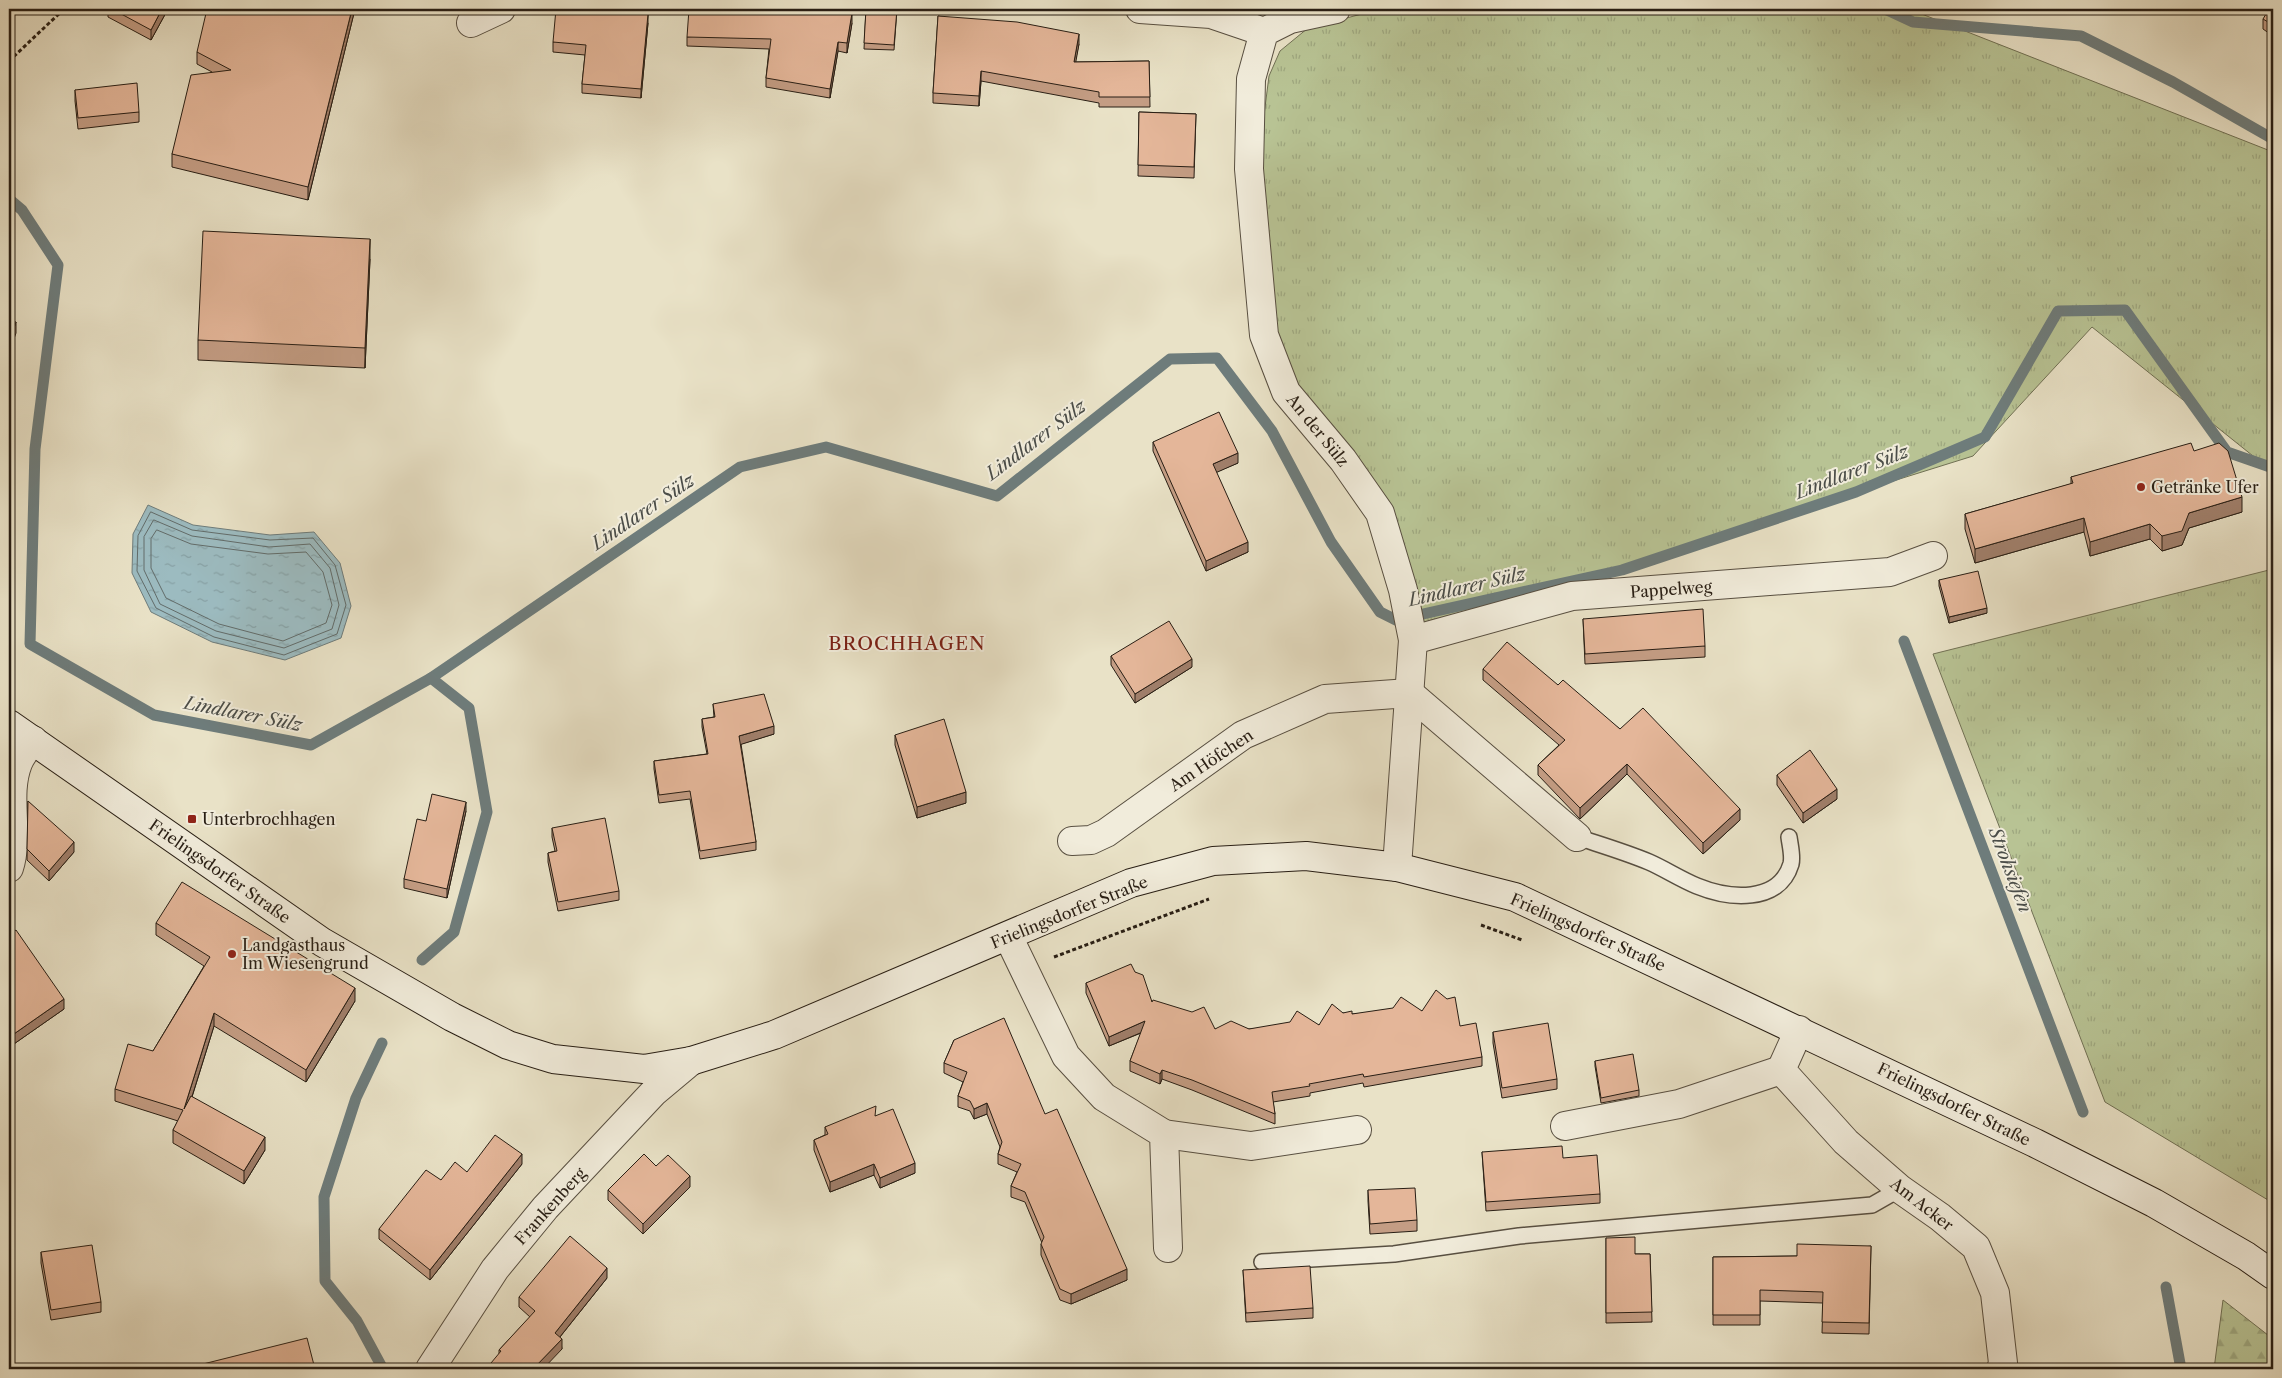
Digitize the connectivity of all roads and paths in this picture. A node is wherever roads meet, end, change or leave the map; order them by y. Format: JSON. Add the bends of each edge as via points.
{"nodes":[{"id":1,"x":64,"y":9,"type":"edge"},
{"id":2,"x":501,"y":9,"type":"edge"},
{"id":3,"x":1140,"y":9,"type":"edge"},
{"id":4,"x":1336,"y":9,"type":"edge"},
{"id":5,"x":471,"y":23,"type":"dead end"},
{"id":6,"x":1264,"y":32,"type":"junction"},
{"id":7,"x":9,"y":61,"type":"edge"},
{"id":8,"x":1933,"y":556,"type":"dead end"},
{"id":9,"x":1413,"y":640,"type":"junction"},
{"id":10,"x":1410,"y":693,"type":"junction"},
{"id":11,"x":9,"y":724,"type":"edge"},
{"id":12,"x":33,"y":740,"type":"junction"},
{"id":13,"x":1577,"y":837,"type":"joint"},
{"id":14,"x":1789,"y":837,"type":"dead end"},
{"id":15,"x":1072,"y":841,"type":"dead end"},
{"id":16,"x":1397,"y":867,"type":"junction"},
{"id":17,"x":9,"y":868,"type":"edge"},
{"id":18,"x":1213,"y":898,"type":"dead end"},
{"id":19,"x":1474,"y":923,"type":"dead end"},
{"id":20,"x":1008,"y":936,"type":"junction"},
{"id":21,"x":1529,"y":942,"type":"dead end"},
{"id":22,"x":1023,"y":968,"type":"junction"},
{"id":23,"x":1799,"y":1030,"type":"junction"},
{"id":24,"x":691,"y":1061,"type":"junction"},
{"id":25,"x":1781,"y":1070,"type":"junction"},
{"id":26,"x":1565,"y":1126,"type":"dead end"},
{"id":27,"x":1357,"y":1130,"type":"dead end"},
{"id":28,"x":1164,"y":1134,"type":"junction"},
{"id":29,"x":1900,"y":1189,"type":"junction"},
{"id":30,"x":1168,"y":1248,"type":"dead end"},
{"id":31,"x":1262,"y":1262,"type":"dead end"},
{"id":32,"x":2273,"y":1275,"type":"edge"},
{"id":33,"x":430,"y":1369,"type":"edge"},
{"id":34,"x":2001,"y":1369,"type":"edge"}],
"edges":[{"from":1,"to":7,"type":"path"},
{"from":2,"to":5,"type":"street"},
{"from":3,"to":6,"type":"street","via":[[1210,14]]},
{"from":4,"to":6,"type":"street","via":[[1290,19]]},
{"from":6,"to":9,"type":"street","name":"An der Sülz","via":[[1251,79],[1249,169],[1264,335],[1286,392],[1343,460],[1380,513],[1403,590]]},
{"from":8,"to":9,"type":"street","name":"Pappelweg","via":[[1890,572],[1572,596]]},
{"from":9,"to":10,"type":"street","name":"An der Sülz"},
{"from":10,"to":13,"type":"street"},
{"from":10,"to":15,"type":"street","name":"Am Höfchen","via":[[1325,699],[1244,735],[1106,833],[1091,840]]},
{"from":10,"to":16,"type":"street","name":"An der Sülz"},
{"from":11,"to":12,"type":"street","name":"Frielingsdorfer Straße"},
{"from":12,"to":17,"type":"street","via":[[18,762],[14,782],[14,848]]},
{"from":12,"to":24,"type":"street","name":"Frielingsdorfer Straße","via":[[322,942],[452,1017],[508,1045],[553,1059],[644,1069]]},
{"from":13,"to":14,"type":"lane","via":[[1649,862],[1697,886],[1722,894],[1746,896],[1768,892],[1782,882],[1792,862]]},
{"from":16,"to":20,"type":"street","name":"Frielingsdorfer Straße","via":[[1306,856],[1213,861],[1131,884]]},
{"from":16,"to":23,"type":"street","name":"Frielingsdorfer Straße","via":[[1515,897]]},
{"from":18,"to":22,"type":"path"},
{"from":19,"to":21,"type":"path"},
{"from":20,"to":22,"type":"street"},
{"from":20,"to":24,"type":"street","name":"Frielingsdorfer Straße","via":[[774,1035]]},
{"from":22,"to":28,"type":"street","via":[[1066,1056],[1104,1097]]},
{"from":23,"to":25,"type":"street"},
{"from":23,"to":32,"type":"street","name":"Frielingsdorfer Straße","via":[[2154,1203]]},
{"from":24,"to":33,"type":"street","name":"Frankenberg","via":[[654,1092],[544,1208],[495,1269]]},
{"from":25,"to":26,"type":"street","via":[[1679,1104]]},
{"from":25,"to":29,"type":"street","name":"Am Acker","via":[[1846,1142]]},
{"from":27,"to":28,"type":"street","via":[[1251,1146]]},
{"from":28,"to":30,"type":"street"},
{"from":29,"to":31,"type":"lane","via":[[1872,1205],[1519,1236],[1394,1254]]},
{"from":29,"to":34,"type":"street","name":"Am Acker","via":[[1976,1247],[1995,1293]]}]}
